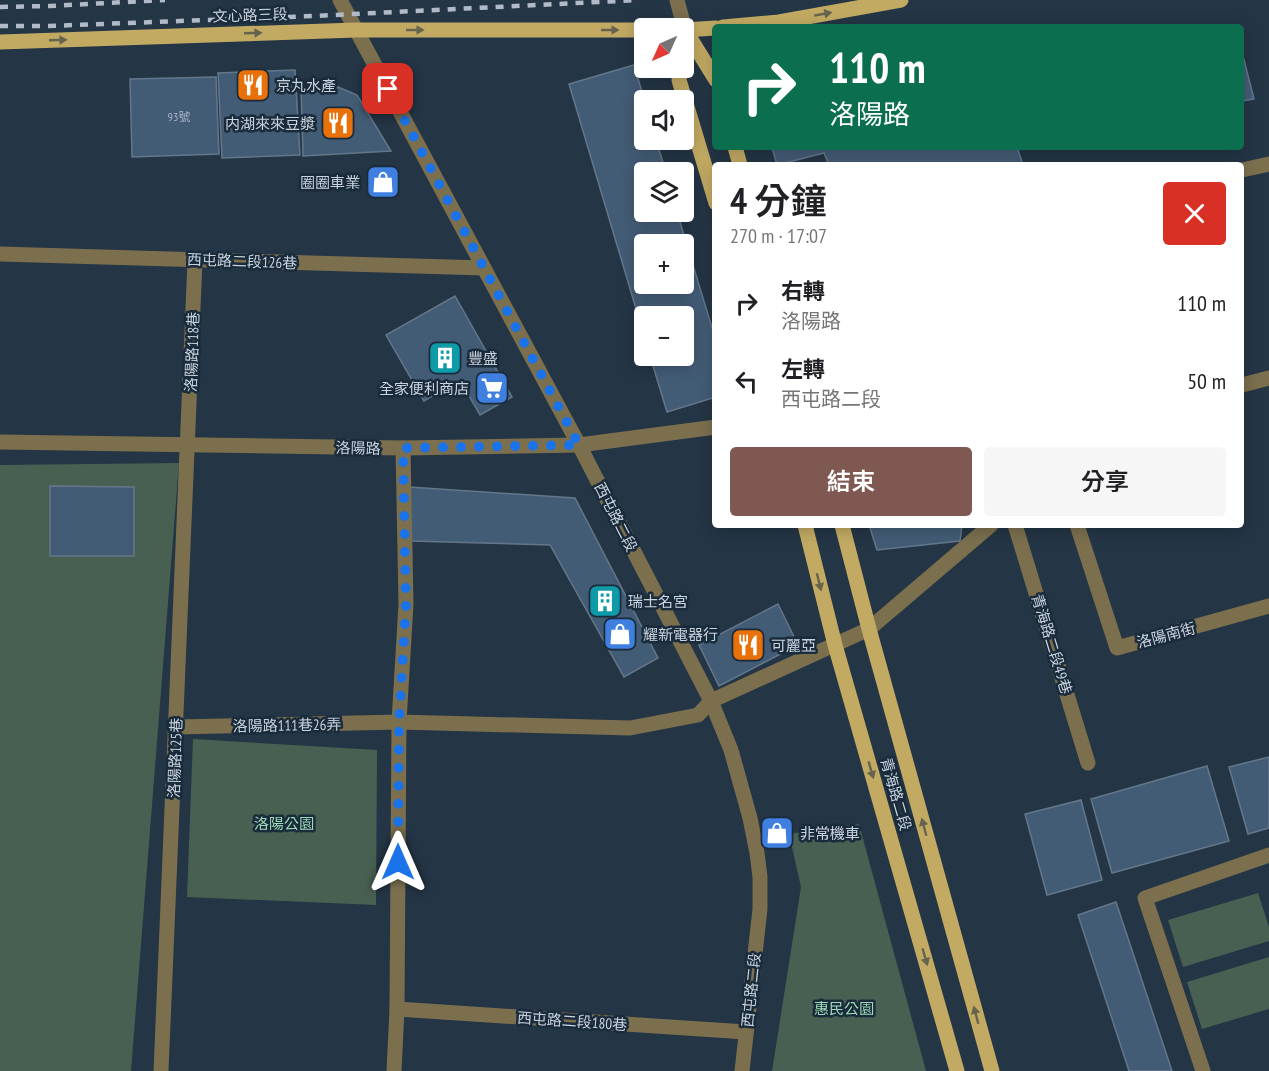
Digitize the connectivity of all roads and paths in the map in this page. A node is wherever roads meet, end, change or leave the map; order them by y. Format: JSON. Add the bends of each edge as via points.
{"nodes":[{"id":1,"x":340,"y":0,"type":"edge"},
{"id":2,"x":677,"y":0,"type":"edge"},
{"id":3,"x":902,"y":0,"type":"edge"},
{"id":4,"x":681,"y":18,"type":"edge"},
{"id":5,"x":757,"y":24,"type":"edge"},
{"id":6,"x":712,"y":29,"type":"edge"},
{"id":7,"x":356,"y":30,"type":"junction"},
{"id":8,"x":634,"y":30,"type":"edge"},
{"id":9,"x":694,"y":31,"type":"edge"},
{"id":10,"x":0,"y":42,"type":"edge"},
{"id":11,"x":694,"y":48,"type":"edge"},
{"id":12,"x":712,"y":74,"type":"edge"},
{"id":13,"x":679,"y":78,"type":"edge"},
{"id":14,"x":1269,"y":164,"type":"edge"},
{"id":15,"x":1244,"y":170,"type":"edge"},
{"id":16,"x":712,"y":190,"type":"edge"},
{"id":17,"x":0,"y":254,"type":"edge"},
{"id":18,"x":195,"y":260,"type":"junction"},
{"id":19,"x":484,"y":268,"type":"junction"},
{"id":20,"x":1269,"y":378,"type":"edge"},
{"id":21,"x":1244,"y":384,"type":"edge"},
{"id":22,"x":712,"y":428,"type":"edge"},
{"id":23,"x":0,"y":442,"type":"edge"},
{"id":24,"x":188,"y":445,"type":"junction"},
{"id":25,"x":579,"y":445,"type":"junction"},
{"id":26,"x":403,"y":448,"type":"junction"},
{"id":27,"x":806,"y":528,"type":"edge"},
{"id":28,"x":843,"y":528,"type":"edge"},
{"id":29,"x":987,"y":528,"type":"edge"},
{"id":30,"x":1016,"y":528,"type":"edge"},
{"id":31,"x":1078,"y":528,"type":"edge"},
{"id":32,"x":1269,"y":606,"type":"edge"},
{"id":33,"x":869,"y":629,"type":"junction"},
{"id":34,"x":835,"y":645,"type":"junction"},
{"id":35,"x":711,"y":701,"type":"junction"},
{"id":36,"x":399,"y":722,"type":"junction"},
{"id":37,"x":176,"y":727,"type":"junction"},
{"id":38,"x":1088,"y":763,"type":"dead end"},
{"id":39,"x":1269,"y":855,"type":"edge"},
{"id":40,"x":397,"y":1009,"type":"junction"},
{"id":41,"x":746,"y":1032,"type":"junction"},
{"id":42,"x":161,"y":1071,"type":"edge"},
{"id":43,"x":394,"y":1071,"type":"edge"},
{"id":44,"x":742,"y":1071,"type":"edge"},
{"id":45,"x":957,"y":1071,"type":"edge"},
{"id":46,"x":992,"y":1071,"type":"edge"},
{"id":47,"x":1203,"y":1071,"type":"edge"}],
"edges":[{"from":1,"to":7,"type":"street","name":"西屯路二段"},
{"from":2,"to":4,"type":"street"},
{"from":5,"to":3,"type":"main road","one_way":true},
{"from":6,"to":9,"type":"main road"},
{"from":7,"to":8,"type":"main road","name":"文心路三段","one_way":true},
{"from":10,"to":7,"type":"main road","name":"文心路三段","one_way":true},
{"from":7,"to":19,"type":"street","name":"西屯路二段"},
{"from":11,"to":12,"type":"main road"},
{"from":13,"to":16,"type":"main road"},
{"from":14,"to":15,"type":"street"},
{"from":17,"to":18,"type":"street","name":"西屯路二段126巷"},
{"from":18,"to":19,"type":"street","name":"西屯路二段126巷"},
{"from":18,"to":24,"type":"street","name":"洛陽路118巷"},
{"from":19,"to":25,"type":"street","name":"西屯路二段"},
{"from":20,"to":21,"type":"street"},
{"from":22,"to":25,"type":"street","name":"洛陽路"},
{"from":23,"to":24,"type":"street","name":"洛陽路"},
{"from":24,"to":26,"type":"street","name":"洛陽路"},
{"from":24,"to":37,"type":"street","name":"洛陽路125巷"},
{"from":25,"to":26,"type":"street","name":"洛陽路"},
{"from":25,"to":35,"type":"street","name":"西屯路二段"},
{"from":26,"to":36,"type":"street","via":[[406,604]]},
{"from":27,"to":34,"type":"main road","name":"青海路二段","one_way":true},
{"from":28,"to":33,"type":"main road","name":"青海路二段"},
{"from":29,"to":33,"type":"street"},
{"from":30,"to":38,"type":"street","name":"青海路二段49巷"},
{"from":31,"to":32,"type":"street","name":"洛陽南街","via":[[1117,648]]},
{"from":33,"to":34,"type":"street","name":"洛陽路111巷26弄"},
{"from":46,"to":33,"type":"main road","name":"青海路二段","one_way":true},
{"from":34,"to":35,"type":"street","name":"洛陽路111巷26弄"},
{"from":34,"to":45,"type":"main road","name":"青海路二段","one_way":true},
{"from":35,"to":36,"type":"street","name":"洛陽路111巷26弄","via":[[698,715],[630,728]]},
{"from":35,"to":41,"type":"street","name":"西屯路二段","via":[[731,750],[758,853],[760,909]]},
{"from":36,"to":37,"type":"street","name":"洛陽路111巷26弄"},
{"from":36,"to":40,"type":"street"},
{"from":37,"to":42,"type":"street","name":"洛陽路125巷"},
{"from":39,"to":47,"type":"street","via":[[1145,897]]},
{"from":40,"to":41,"type":"street","name":"西屯路二段180巷"},
{"from":40,"to":43,"type":"street"},
{"from":41,"to":44,"type":"street","name":"西屯路二段"}]}
